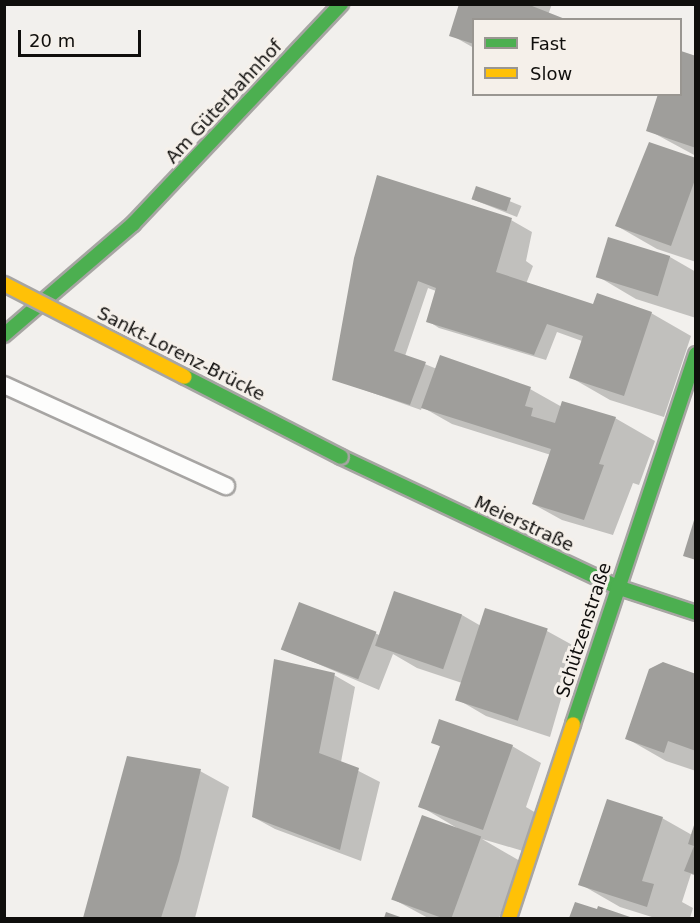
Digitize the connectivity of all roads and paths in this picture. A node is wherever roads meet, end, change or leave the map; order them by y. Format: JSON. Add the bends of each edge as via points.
{"nodes":[{"id":1,"x":341,"y":4,"type":"edge"},
{"id":2,"x":4,"y":284,"type":"edge"},
{"id":3,"x":4,"y":335,"type":"edge"},
{"id":4,"x":696,"y":354,"type":"edge"},
{"id":5,"x":4,"y":385,"type":"edge"},
{"id":6,"x":341,"y":457,"type":"joint"},
{"id":7,"x":226,"y":486,"type":"dead end"},
{"id":8,"x":617,"y":586,"type":"junction"},
{"id":9,"x":696,"y":613,"type":"edge"},
{"id":10,"x":509,"y":918,"type":"edge"}],
"edges":[{"from":1,"to":3,"type":"street","name":"Am Güterbahnhof","via":[[133,224]]},
{"from":2,"to":6,"type":"street","name":"Sankt-Lorenz-Brücke","bridge":true},
{"from":4,"to":8,"type":"street","name":"Schützenstraße"},
{"from":5,"to":7,"type":"lane"},
{"from":6,"to":8,"type":"street","name":"Meierstraße"},
{"from":8,"to":9,"type":"street","name":"Meierstraße"},
{"from":8,"to":10,"type":"street","name":"Schützenstraße"}]}
